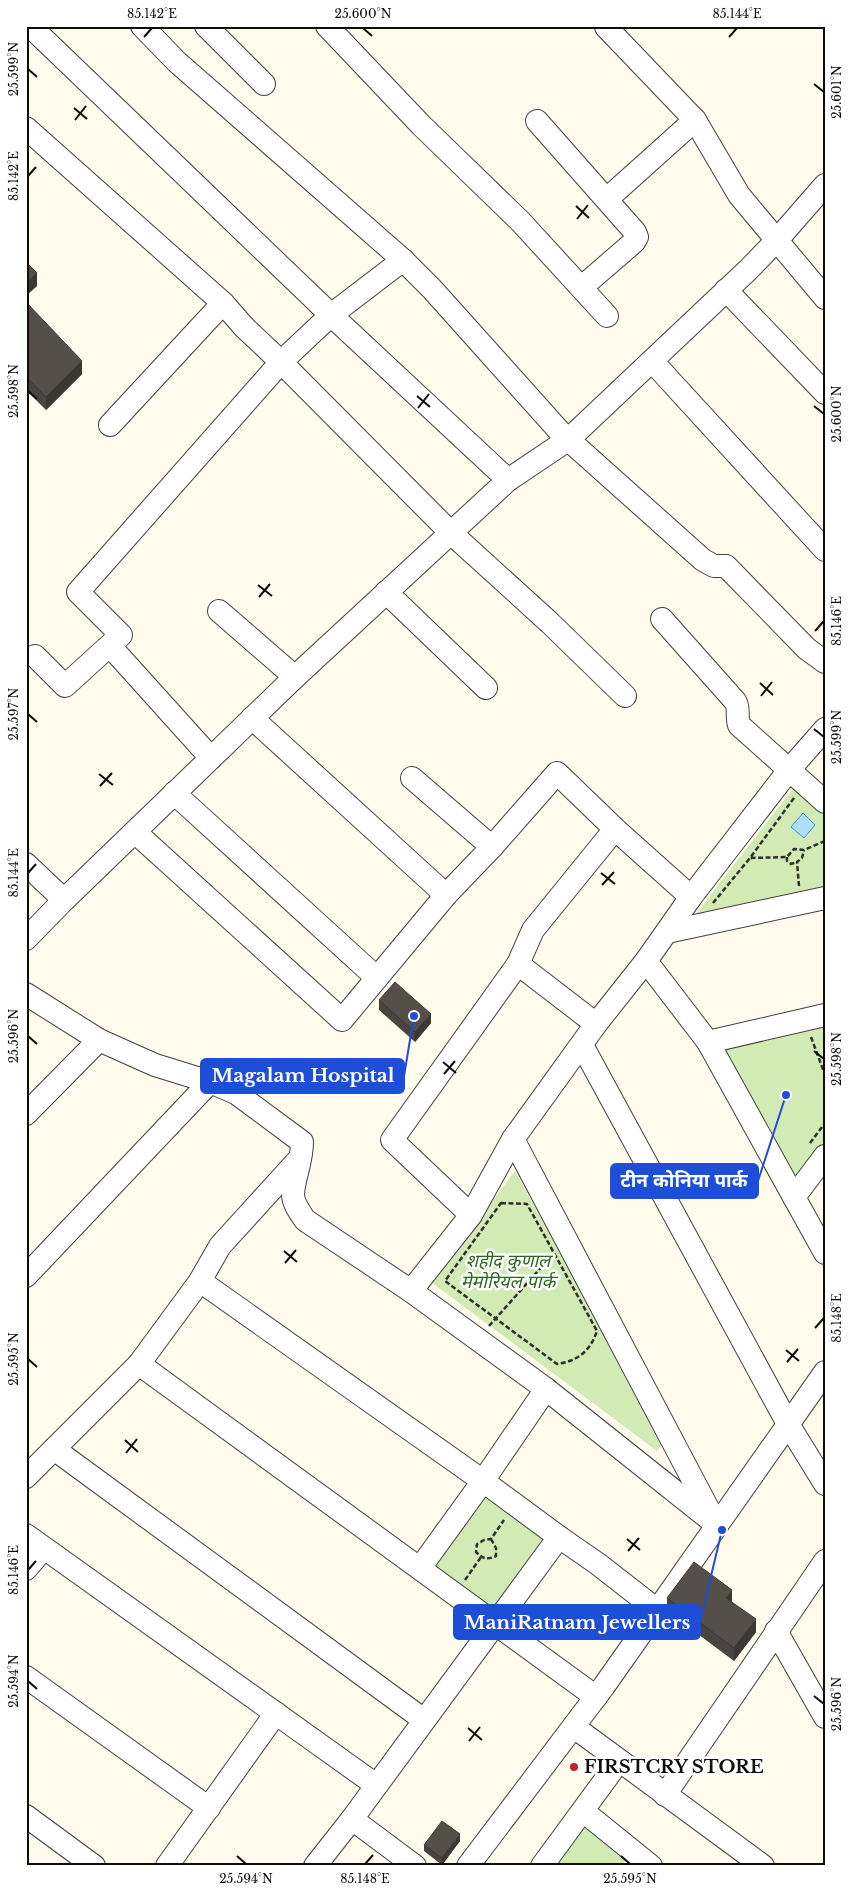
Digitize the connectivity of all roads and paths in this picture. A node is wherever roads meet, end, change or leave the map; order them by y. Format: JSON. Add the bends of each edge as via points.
{"nodes":[{"id":1,"x":30,"y":26,"type":"edge"},
{"id":2,"x":142,"y":26,"type":"edge"},
{"id":3,"x":206,"y":26,"type":"edge"},
{"id":4,"x":327,"y":26,"type":"edge"},
{"id":5,"x":606,"y":27,"type":"edge"},
{"id":6,"x":264,"y":84,"type":"dead end"},
{"id":7,"x":695,"y":120,"type":"junction"},
{"id":8,"x":536,"y":121,"type":"dead end"},
{"id":9,"x":26,"y":128,"type":"edge"},
{"id":10,"x":825,"y":185,"type":"edge"},
{"id":11,"x":607,"y":199,"type":"junction"},
{"id":12,"x":777,"y":240,"type":"junction"},
{"id":13,"x":403,"y":260,"type":"junction"},
{"id":14,"x":582,"y":287,"type":"junction"},
{"id":15,"x":726,"y":290,"type":"junction"},
{"id":16,"x":825,"y":298,"type":"edge"},
{"id":17,"x":223,"y":304,"type":"junction"},
{"id":18,"x":332,"y":315,"type":"junction"},
{"id":19,"x":608,"y":316,"type":"dead end"},
{"id":20,"x":652,"y":361,"type":"junction"},
{"id":21,"x":282,"y":362,"type":"junction"},
{"id":22,"x":825,"y":393,"type":"edge"},
{"id":23,"x":110,"y":424,"type":"dead end"},
{"id":24,"x":569,"y":440,"type":"junction"},
{"id":25,"x":508,"y":480,"type":"junction"},
{"id":26,"x":451,"y":533,"type":"junction"},
{"id":27,"x":825,"y":550,"type":"edge"},
{"id":28,"x":386,"y":592,"type":"junction"},
{"id":29,"x":219,"y":611,"type":"dead end"},
{"id":30,"x":662,"y":619,"type":"dead end"},
{"id":31,"x":110,"y":646,"type":"junction"},
{"id":32,"x":35,"y":656,"type":"dead end"},
{"id":33,"x":825,"y":662,"type":"edge"},
{"id":34,"x":295,"y":677,"type":"junction"},
{"id":35,"x":486,"y":688,"type":"dead end"},
{"id":36,"x":624,"y":696,"type":"dead end"},
{"id":37,"x":252,"y":718,"type":"junction"},
{"id":38,"x":825,"y":729,"type":"edge"},
{"id":39,"x":210,"y":758,"type":"junction"},
{"id":40,"x":789,"y":770,"type":"junction"},
{"id":41,"x":412,"y":778,"type":"dead end"},
{"id":42,"x":798,"y":792,"type":"dead end"},
{"id":43,"x":174,"y":793,"type":"junction"},
{"id":44,"x":825,"y":802,"type":"edge"},
{"id":45,"x":615,"y":830,"type":"junction"},
{"id":46,"x":135,"y":832,"type":"junction"},
{"id":47,"x":825,"y":841,"type":"edge"},
{"id":48,"x":492,"y":847,"type":"junction"},
{"id":49,"x":804,"y":850,"type":"junction"},
{"id":50,"x":786,"y":856,"type":"junction"},
{"id":51,"x":750,"y":858,"type":"junction"},
{"id":52,"x":797,"y":862,"type":"junction"},
{"id":53,"x":26,"y":864,"type":"edge"},
{"id":54,"x":799,"y":889,"type":"dead end"},
{"id":55,"x":446,"y":895,"type":"junction"},
{"id":56,"x":825,"y":898,"type":"edge"},
{"id":57,"x":64,"y":900,"type":"junction"},
{"id":58,"x":701,"y":902,"type":"junction"},
{"id":59,"x":666,"y":932,"type":"junction"},
{"id":60,"x":26,"y":939,"type":"edge"},
{"id":61,"x":646,"y":961,"type":"junction"},
{"id":62,"x":518,"y":964,"type":"junction"},
{"id":63,"x":377,"y":978,"type":"junction"},
{"id":64,"x":26,"y":994,"type":"edge"},
{"id":65,"x":596,"y":1024,"type":"junction"},
{"id":66,"x":821,"y":1025,"type":"edge"},
{"id":67,"x":99,"y":1040,"type":"junction"},
{"id":68,"x":708,"y":1042,"type":"junction"},
{"id":69,"x":582,"y":1044,"type":"junction"},
{"id":70,"x":825,"y":1075,"type":"edge"},
{"id":71,"x":210,"y":1082,"type":"junction"},
{"id":72,"x":26,"y":1114,"type":"edge"},
{"id":73,"x":825,"y":1122,"type":"edge"},
{"id":74,"x":513,"y":1139,"type":"junction"},
{"id":75,"x":817,"y":1150,"type":"edge"},
{"id":76,"x":302,"y":1156,"type":"junction"},
{"id":77,"x":794,"y":1197,"type":"junction"},
{"id":78,"x":471,"y":1215,"type":"junction"},
{"id":79,"x":554,"y":1253,"type":"junction"},
{"id":80,"x":825,"y":1253,"type":"edge"},
{"id":81,"x":26,"y":1276,"type":"edge"},
{"id":82,"x":200,"y":1281,"type":"junction"},
{"id":83,"x":411,"y":1291,"type":"junction"},
{"id":84,"x":495,"y":1318,"type":"junction"},
{"id":85,"x":478,"y":1340,"type":"junction"},
{"id":86,"x":139,"y":1364,"type":"junction"},
{"id":87,"x":825,"y":1372,"type":"edge"},
{"id":88,"x":546,"y":1389,"type":"junction"},
{"id":89,"x":788,"y":1424,"type":"junction"},
{"id":90,"x":54,"y":1449,"type":"junction"},
{"id":91,"x":26,"y":1477,"type":"edge"},
{"id":92,"x":483,"y":1481,"type":"junction"},
{"id":93,"x":825,"y":1484,"type":"edge"},
{"id":94,"x":515,"y":1504,"type":"junction"},
{"id":95,"x":717,"y":1525,"type":"junction"},
{"id":96,"x":559,"y":1536,"type":"junction"},
{"id":97,"x":491,"y":1539,"type":"junction"},
{"id":98,"x":35,"y":1542,"type":"edge"},
{"id":99,"x":481,"y":1557,"type":"junction"},
{"id":100,"x":825,"y":1560,"type":"edge"},
{"id":101,"x":420,"y":1568,"type":"junction"},
{"id":102,"x":26,"y":1569,"type":"edge"},
{"id":103,"x":455,"y":1594,"type":"junction"},
{"id":104,"x":657,"y":1610,"type":"junction"},
{"id":105,"x":494,"y":1624,"type":"junction"},
{"id":106,"x":776,"y":1631,"type":"junction"},
{"id":107,"x":26,"y":1677,"type":"edge"},
{"id":108,"x":596,"y":1697,"type":"junction"},
{"id":109,"x":276,"y":1713,"type":"junction"},
{"id":110,"x":825,"y":1717,"type":"edge"},
{"id":111,"x":424,"y":1720,"type":"junction"},
{"id":112,"x":574,"y":1727,"type":"junction"},
{"id":113,"x":619,"y":1761,"type":"junction"},
{"id":114,"x":376,"y":1785,"type":"junction"},
{"id":115,"x":665,"y":1795,"type":"junction"},
{"id":116,"x":209,"y":1808,"type":"junction"},
{"id":117,"x":583,"y":1811,"type":"junction"},
{"id":118,"x":26,"y":1816,"type":"edge"},
{"id":119,"x":352,"y":1819,"type":"junction"},
{"id":120,"x":641,"y":1863,"type":"edge"},
{"id":121,"x":94,"y":1866,"type":"edge"},
{"id":122,"x":167,"y":1866,"type":"edge"},
{"id":123,"x":315,"y":1866,"type":"edge"},
{"id":124,"x":415,"y":1866,"type":"edge"},
{"id":125,"x":468,"y":1866,"type":"edge"},
{"id":126,"x":542,"y":1866,"type":"edge"},
{"id":127,"x":763,"y":1866,"type":"edge"}],
"edges":[{"from":1,"to":18,"type":"street"},
{"from":2,"to":13,"type":"street","via":[[178,62]]},
{"from":3,"to":6,"type":"street"},
{"from":4,"to":14,"type":"street"},
{"from":5,"to":7,"type":"street"},
{"from":7,"to":11,"type":"street"},
{"from":7,"to":12,"type":"street","via":[[739,195]]},
{"from":8,"to":11,"type":"street"},
{"from":9,"to":17,"type":"street"},
{"from":10,"to":12,"type":"street"},
{"from":11,"to":14,"type":"street","via":[[637,237]]},
{"from":12,"to":15,"type":"street"},
{"from":12,"to":16,"type":"street"},
{"from":13,"to":18,"type":"street"},
{"from":13,"to":24,"type":"street"},
{"from":14,"to":19,"type":"street"},
{"from":15,"to":20,"type":"street"},
{"from":15,"to":22,"type":"street"},
{"from":17,"to":21,"type":"street"},
{"from":17,"to":23,"type":"street"},
{"from":18,"to":21,"type":"street"},
{"from":18,"to":25,"type":"street"},
{"from":20,"to":24,"type":"street"},
{"from":20,"to":27,"type":"street"},
{"from":21,"to":26,"type":"street"},
{"from":21,"to":31,"type":"street","via":[[78,592],[121,636]]},
{"from":24,"to":25,"type":"street"},
{"from":24,"to":33,"type":"street","via":[[703,560],[714,566],[726,566],[807,649]]},
{"from":25,"to":26,"type":"street"},
{"from":26,"to":28,"type":"street"},
{"from":26,"to":36,"type":"street"},
{"from":28,"to":34,"type":"street"},
{"from":28,"to":35,"type":"street"},
{"from":29,"to":34,"type":"street"},
{"from":30,"to":40,"type":"street","via":[[738,705],[739,725]]},
{"from":31,"to":32,"type":"street","via":[[65,686]]},
{"from":31,"to":39,"type":"street"},
{"from":34,"to":37,"type":"street"},
{"from":37,"to":39,"type":"street"},
{"from":37,"to":55,"type":"street"},
{"from":38,"to":40,"type":"street"},
{"from":39,"to":43,"type":"street"},
{"from":40,"to":44,"type":"street"},
{"from":40,"to":58,"type":"street"},
{"from":41,"to":48,"type":"street"},
{"from":42,"to":51,"type":"path"},
{"from":43,"to":46,"type":"street"},
{"from":43,"to":63,"type":"street"},
{"from":45,"to":48,"type":"street","via":[[557,773]]},
{"from":45,"to":58,"type":"street"},
{"from":45,"to":62,"type":"street","via":[[533,930]]},
{"from":46,"to":57,"type":"street"},
{"from":46,"to":63,"type":"street","via":[[342,1020]]},
{"from":47,"to":49,"type":"path"},
{"from":48,"to":55,"type":"street"},
{"from":49,"to":50,"type":"path","via":[[794,849]]},
{"from":49,"to":52,"type":"path"},
{"from":50,"to":51,"type":"path"},
{"from":50,"to":52,"type":"path","via":[[791,864]]},
{"from":51,"to":58,"type":"path"},
{"from":52,"to":54,"type":"path"},
{"from":53,"to":57,"type":"street"},
{"from":55,"to":63,"type":"street"},
{"from":56,"to":59,"type":"street"},
{"from":57,"to":60,"type":"street"},
{"from":58,"to":59,"type":"street"},
{"from":59,"to":61,"type":"street"},
{"from":61,"to":65,"type":"street"},
{"from":61,"to":68,"type":"street"},
{"from":62,"to":65,"type":"street"},
{"from":62,"to":78,"type":"street","via":[[392,1140]]},
{"from":64,"to":67,"type":"street"},
{"from":65,"to":69,"type":"street"},
{"from":66,"to":68,"type":"street"},
{"from":66,"to":70,"type":"path","via":[[811,1037]]},
{"from":67,"to":71,"type":"street","via":[[155,1065]]},
{"from":67,"to":72,"type":"street"},
{"from":68,"to":77,"type":"street"},
{"from":69,"to":74,"type":"street"},
{"from":69,"to":89,"type":"street"},
{"from":71,"to":76,"type":"street","via":[[236,1093],[302,1142]]},
{"from":71,"to":81,"type":"street"},
{"from":73,"to":75,"type":"path"},
{"from":74,"to":78,"type":"street"},
{"from":74,"to":95,"type":"street"},
{"from":75,"to":77,"type":"street"},
{"from":76,"to":82,"type":"street","via":[[220,1246]]},
{"from":76,"to":83,"type":"street","via":[[293,1195],[305,1220]]},
{"from":77,"to":80,"type":"street"},
{"from":78,"to":83,"type":"street"},
{"from":79,"to":84,"type":"path"},
{"from":79,"to":84,"type":"path","via":[[597,1331],[589,1347],[571,1362],[557,1364]]},
{"from":79,"to":84,"type":"path","via":[[527,1204],[501,1203],[445,1281]]},
{"from":82,"to":86,"type":"street"},
{"from":82,"to":92,"type":"street"},
{"from":83,"to":85,"type":"street"},
{"from":84,"to":85,"type":"path"},
{"from":85,"to":88,"type":"street"},
{"from":86,"to":90,"type":"street"},
{"from":86,"to":101,"type":"street"},
{"from":87,"to":89,"type":"street"},
{"from":88,"to":92,"type":"street"},
{"from":88,"to":95,"type":"street"},
{"from":89,"to":93,"type":"street"},
{"from":89,"to":95,"type":"street"},
{"from":90,"to":91,"type":"street"},
{"from":90,"to":111,"type":"street"},
{"from":92,"to":94,"type":"street"},
{"from":92,"to":101,"type":"street"},
{"from":94,"to":96,"type":"street"},
{"from":94,"to":97,"type":"path"},
{"from":95,"to":104,"type":"street"},
{"from":96,"to":104,"type":"street"},
{"from":96,"to":105,"type":"street"},
{"from":97,"to":99,"type":"path","via":[[476,1544],[476,1552]]},
{"from":97,"to":99,"type":"path","via":[[496,1556]]},
{"from":98,"to":102,"type":"street"},
{"from":98,"to":109,"type":"street"},
{"from":99,"to":103,"type":"path"},
{"from":100,"to":106,"type":"street"},
{"from":101,"to":103,"type":"street"},
{"from":103,"to":105,"type":"street"},
{"from":104,"to":108,"type":"street"},
{"from":105,"to":108,"type":"street"},
{"from":105,"to":111,"type":"street"},
{"from":106,"to":110,"type":"street"},
{"from":106,"to":115,"type":"street"},
{"from":107,"to":116,"type":"street"},
{"from":108,"to":112,"type":"street"},
{"from":109,"to":114,"type":"street"},
{"from":109,"to":116,"type":"street"},
{"from":111,"to":114,"type":"street"},
{"from":112,"to":113,"type":"street"},
{"from":112,"to":125,"type":"street"},
{"from":113,"to":115,"type":"street"},
{"from":113,"to":117,"type":"street"},
{"from":114,"to":119,"type":"street"},
{"from":115,"to":127,"type":"street"},
{"from":116,"to":122,"type":"street"},
{"from":117,"to":120,"type":"street"},
{"from":117,"to":126,"type":"street"},
{"from":118,"to":121,"type":"street"},
{"from":119,"to":123,"type":"street"},
{"from":119,"to":124,"type":"street"}]}
